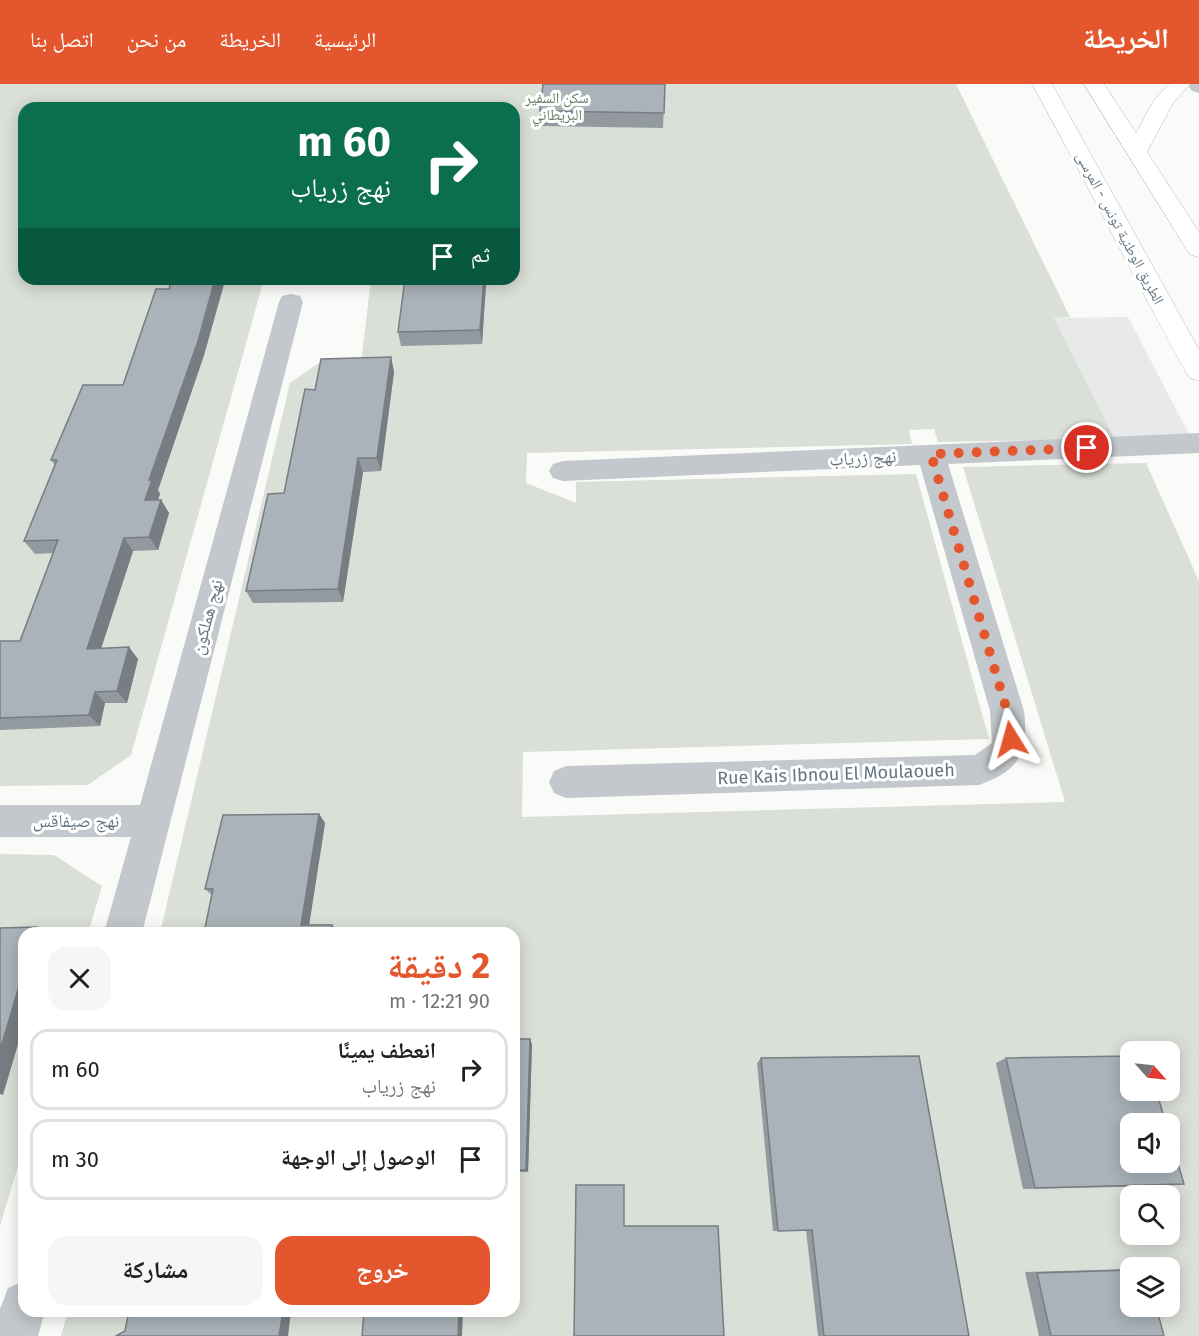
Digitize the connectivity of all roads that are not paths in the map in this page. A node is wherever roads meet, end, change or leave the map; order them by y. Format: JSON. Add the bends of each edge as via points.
{"nodes":[{"id":1,"x":1042,"y":84,"type":"edge"},
{"id":2,"x":1094,"y":84,"type":"edge"},
{"id":3,"x":1180,"y":84,"type":"edge"},
{"id":4,"x":1136,"y":153,"type":"junction"},
{"id":5,"x":1199,"y":250,"type":"edge"},
{"id":6,"x":291,"y":302,"type":"dead end"},
{"id":7,"x":1199,"y":372,"type":"edge"},
{"id":8,"x":1199,"y":443,"type":"edge"},
{"id":9,"x":931,"y":454,"type":"junction"},
{"id":10,"x":563,"y":471,"type":"dead end"},
{"id":11,"x":566,"y":782,"type":"dead end"},
{"id":12,"x":0,"y":821,"type":"edge"},
{"id":13,"x":152,"y":821,"type":"junction"},
{"id":14,"x":125,"y":927,"type":"edge"},
{"id":15,"x":20,"y":1317,"type":"edge"},
{"id":16,"x":15,"y":1336,"type":"edge"}],
"edges":[{"from":1,"to":7,"type":"highway","name":"الطريق الوطنية تونس - المرسى","via":[[1138,267]]},
{"from":2,"to":4,"type":"highway"},
{"from":3,"to":4,"type":"highway","via":[[1164,100]]},
{"from":4,"to":5,"type":"highway"},
{"from":6,"to":13,"type":"street","name":"نهج هملكون"},
{"from":8,"to":9,"type":"street","name":"نهج زرياب"},
{"from":9,"to":10,"type":"street","name":"نهج زرياب"},
{"from":9,"to":11,"type":"street","name":"Rue Kais Ibnou El Moulaoueh","via":[[1007,711],[1011,739],[1001,758],[979,770]]},
{"from":12,"to":13,"type":"street","name":"نهج صيفاقس"},
{"from":13,"to":14,"type":"street","name":"نهج هملكون"},
{"from":15,"to":16,"type":"street"}]}
